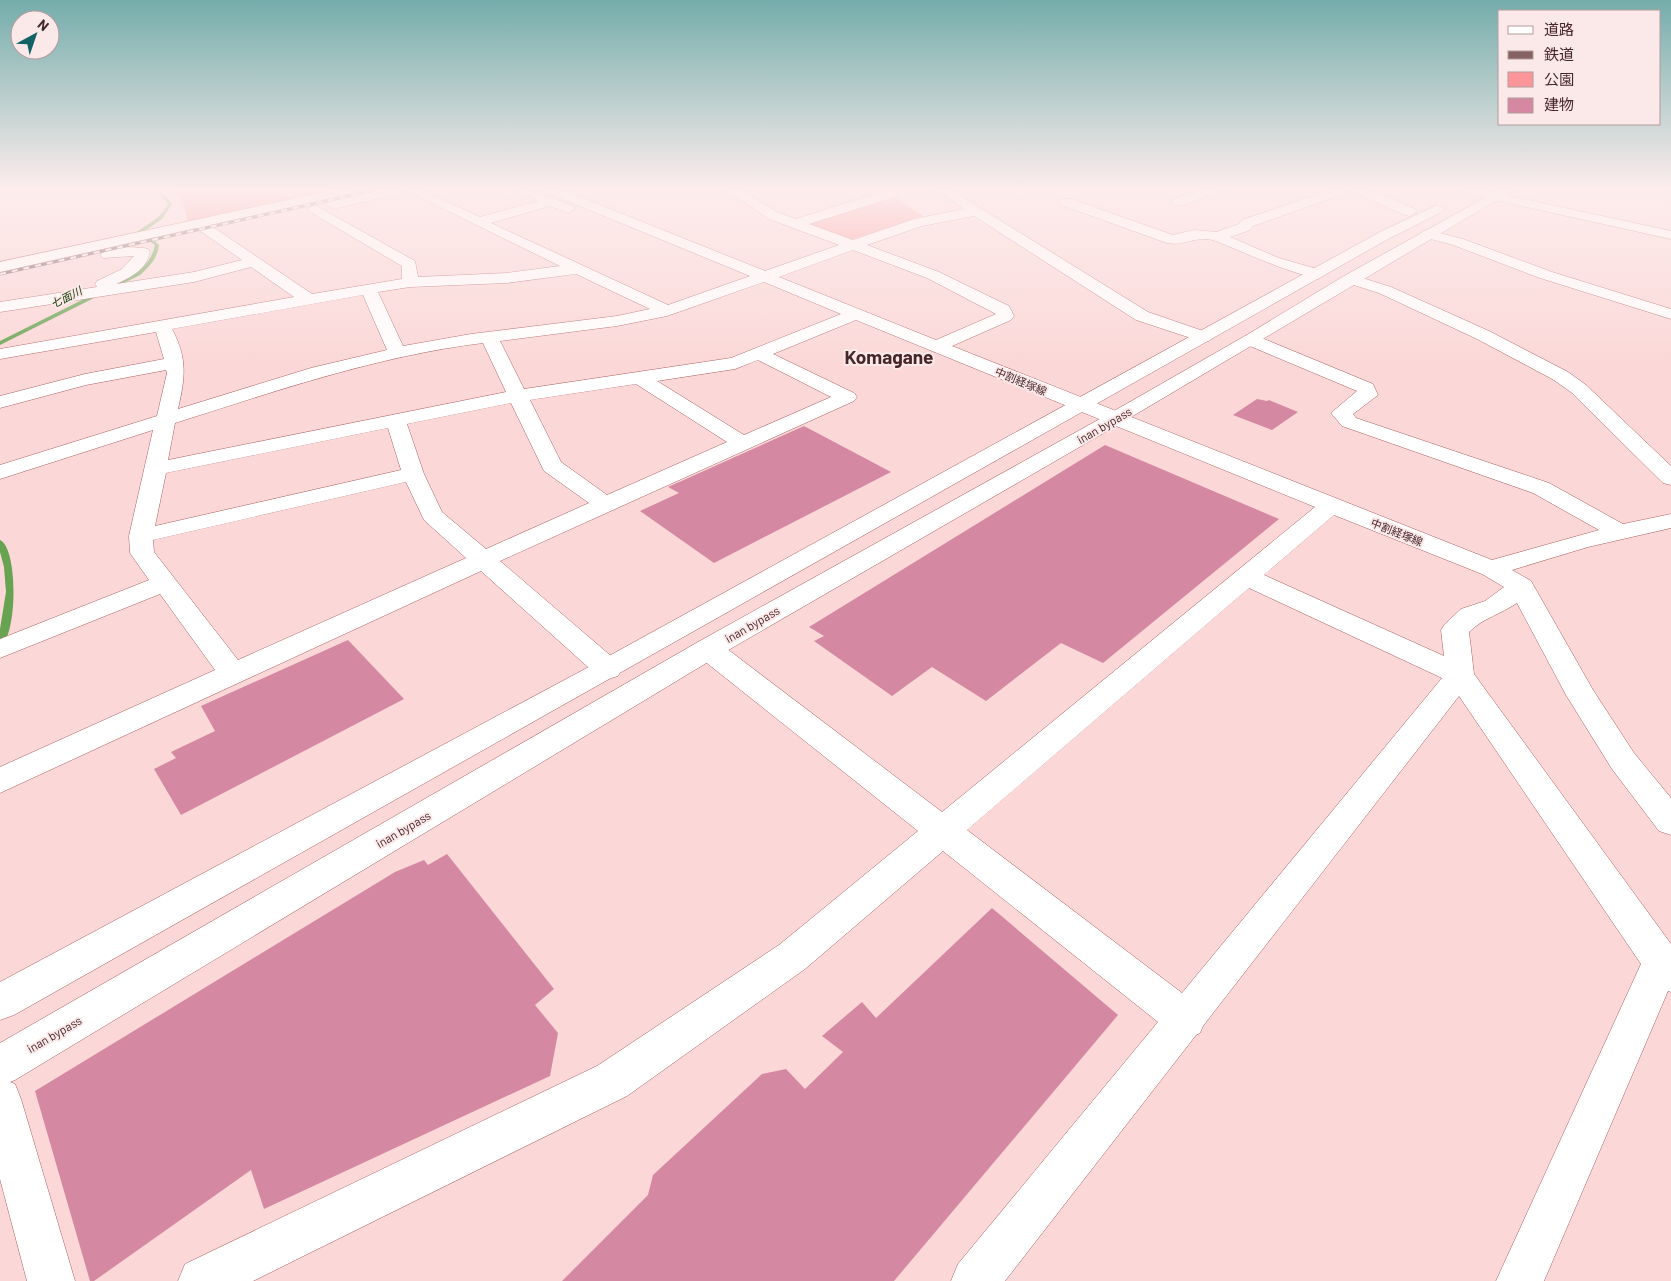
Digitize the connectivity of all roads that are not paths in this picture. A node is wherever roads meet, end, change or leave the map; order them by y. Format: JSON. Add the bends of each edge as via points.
{"nodes":[{"id":1,"x":77,"y":250,"type":"edge"},
{"id":2,"x":236,"y":250,"type":"edge"},
{"id":3,"x":385,"y":250,"type":"edge"},
{"id":4,"x":537,"y":250,"type":"edge"},
{"id":5,"x":701,"y":250,"type":"edge"},
{"id":6,"x":841,"y":250,"type":"edge"},
{"id":7,"x":867,"y":250,"type":"edge"},
{"id":8,"x":1039,"y":250,"type":"edge"},
{"id":9,"x":1247,"y":250,"type":"edge"},
{"id":10,"x":1360,"y":250,"type":"edge"},
{"id":11,"x":1401,"y":250,"type":"edge"},
{"id":12,"x":1479,"y":250,"type":"edge"},
{"id":13,"x":253,"y":262,"type":"junction"},
{"id":14,"x":0,"y":267,"type":"edge"},
{"id":15,"x":577,"y":269,"type":"junction"},
{"id":16,"x":1318,"y":274,"type":"junction"},
{"id":17,"x":766,"y":276,"type":"junction"},
{"id":18,"x":1350,"y":279,"type":"junction"},
{"id":19,"x":0,"y":280,"type":"edge"},
{"id":20,"x":410,"y":282,"type":"junction"},
{"id":21,"x":369,"y":290,"type":"junction"},
{"id":22,"x":87,"y":294,"type":"junction"},
{"id":23,"x":1671,"y":296,"type":"edge"},
{"id":24,"x":309,"y":300,"type":"junction"},
{"id":25,"x":0,"y":307,"type":"edge"},
{"id":26,"x":1652,"y":308,"type":"junction"},
{"id":27,"x":667,"y":311,"type":"junction"},
{"id":28,"x":858,"y":313,"type":"junction"},
{"id":29,"x":1671,"y":314,"type":"edge"},
{"id":30,"x":162,"y":326,"type":"junction"},
{"id":31,"x":490,"y":337,"type":"junction"},
{"id":32,"x":1203,"y":337,"type":"junction"},
{"id":33,"x":1251,"y":340,"type":"junction"},
{"id":34,"x":938,"y":346,"type":"junction"},
{"id":35,"x":396,"y":353,"type":"junction"},
{"id":36,"x":0,"y":354,"type":"edge"},
{"id":37,"x":759,"y":354,"type":"junction"},
{"id":38,"x":174,"y":363,"type":"junction"},
{"id":39,"x":640,"y":378,"type":"junction"},
{"id":40,"x":518,"y":396,"type":"junction"},
{"id":41,"x":0,"y":402,"type":"edge"},
{"id":42,"x":1082,"y":406,"type":"junction"},
{"id":43,"x":1114,"y":419,"type":"junction"},
{"id":44,"x":165,"y":420,"type":"junction"},
{"id":45,"x":396,"y":422,"type":"junction"},
{"id":46,"x":742,"y":443,"type":"junction"},
{"id":47,"x":154,"y":470,"type":"junction"},
{"id":48,"x":0,"y":472,"type":"edge"},
{"id":49,"x":413,"y":474,"type":"junction"},
{"id":50,"x":1671,"y":478,"type":"edge"},
{"id":51,"x":605,"y":504,"type":"junction"},
{"id":52,"x":1330,"y":506,"type":"junction"},
{"id":53,"x":1671,"y":521,"type":"edge"},
{"id":54,"x":1618,"y":531,"type":"junction"},
{"id":55,"x":140,"y":536,"type":"junction"},
{"id":56,"x":482,"y":561,"type":"junction"},
{"id":57,"x":1490,"y":569,"type":"junction"},
{"id":58,"x":1247,"y":577,"type":"junction"},
{"id":59,"x":165,"y":583,"type":"junction"},
{"id":60,"x":1522,"y":588,"type":"junction"},
{"id":61,"x":9,"y":646,"type":"edge"},
{"id":62,"x":708,"y":649,"type":"junction"},
{"id":63,"x":608,"y":670,"type":"junction"},
{"id":64,"x":234,"y":675,"type":"junction"},
{"id":65,"x":1460,"y":675,"type":"junction"},
{"id":66,"x":0,"y":781,"type":"edge"},
{"id":67,"x":1671,"y":822,"type":"edge"},
{"id":68,"x":942,"y":830,"type":"junction"},
{"id":69,"x":1666,"y":967,"type":"edge"},
{"id":70,"x":0,"y":1002,"type":"edge"},
{"id":71,"x":1186,"y":1020,"type":"junction"},
{"id":72,"x":0,"y":1066,"type":"edge"},
{"id":73,"x":0,"y":1099,"type":"edge"},
{"id":74,"x":51,"y":1281,"type":"edge"},
{"id":75,"x":202,"y":1281,"type":"edge"},
{"id":76,"x":975,"y":1281,"type":"edge"},
{"id":77,"x":1520,"y":1281,"type":"edge"}],
"edges":[{"from":1,"to":14,"type":"main road"},
{"from":2,"to":13,"type":"main road"},
{"from":3,"to":20,"type":"main road","via":[[410,264]]},
{"from":4,"to":15,"type":"main road"},
{"from":5,"to":17,"type":"main road","name":"中割経塚線"},
{"from":6,"to":17,"type":"main road"},
{"from":7,"to":34,"type":"main road","via":[[933,275],[1003,310],[1005,316]]},
{"from":8,"to":32,"type":"main road","via":[[1142,316]]},
{"from":9,"to":16,"type":"main road"},
{"from":10,"to":16,"type":"main road"},
{"from":11,"to":18,"type":"main road","name":"inan bypass"},
{"from":12,"to":26,"type":"main road"},
{"from":13,"to":22,"type":"main road","via":[[194,277]]},
{"from":13,"to":24,"type":"main road"},
{"from":15,"to":20,"type":"main road","via":[[507,278]]},
{"from":15,"to":27,"type":"main road"},
{"from":16,"to":32,"type":"main road"},
{"from":17,"to":27,"type":"main road"},
{"from":17,"to":28,"type":"main road","name":"中割経塚線"},
{"from":18,"to":33,"type":"main road","name":"inan bypass"},
{"from":18,"to":50,"type":"main road","via":[[1385,290],[1483,335],[1561,376],[1579,389]]},
{"from":19,"to":22,"type":"main road","via":[[120,253],[143,252],[139,264]]},
{"from":20,"to":21,"type":"main road"},
{"from":21,"to":24,"type":"main road"},
{"from":21,"to":35,"type":"main road"},
{"from":22,"to":25,"type":"main road"},
{"from":23,"to":26,"type":"main road"},
{"from":24,"to":30,"type":"main road"},
{"from":26,"to":29,"type":"main road"},
{"from":27,"to":31,"type":"main road","via":[[617,321]]},
{"from":28,"to":34,"type":"main road","name":"中割経塚線"},
{"from":28,"to":37,"type":"main road"},
{"from":30,"to":36,"type":"main road"},
{"from":30,"to":38,"type":"main road"},
{"from":31,"to":35,"type":"main road"},
{"from":31,"to":40,"type":"main road"},
{"from":32,"to":42,"type":"main road"},
{"from":33,"to":43,"type":"main road","name":"inan bypass"},
{"from":33,"to":54,"type":"main road","via":[[1366,388],[1368,395],[1341,413],[1349,422],[1541,488]]},
{"from":34,"to":42,"type":"main road","name":"中割経塚線"},
{"from":35,"to":44,"type":"main road","via":[[318,372]]},
{"from":37,"to":39,"type":"main road","via":[[735,363]]},
{"from":37,"to":46,"type":"main road","via":[[846,397]]},
{"from":38,"to":41,"type":"main road","via":[[99,377]]},
{"from":38,"to":44,"type":"main road","via":[[175,382]]},
{"from":39,"to":40,"type":"main road"},
{"from":39,"to":46,"type":"main road"},
{"from":40,"to":45,"type":"main road"},
{"from":40,"to":51,"type":"main road","via":[[552,466]]},
{"from":42,"to":43,"type":"main road","name":"中割経塚線"},
{"from":42,"to":63,"type":"main road"},
{"from":43,"to":52,"type":"main road","name":"中割経塚線"},
{"from":43,"to":62,"type":"main road","name":"inan bypass"},
{"from":44,"to":47,"type":"main road"},
{"from":44,"to":48,"type":"main road"},
{"from":45,"to":47,"type":"main road"},
{"from":45,"to":49,"type":"main road"},
{"from":46,"to":51,"type":"main road"},
{"from":47,"to":55,"type":"main road"},
{"from":49,"to":55,"type":"main road"},
{"from":49,"to":56,"type":"main road","via":[[432,515]]},
{"from":51,"to":56,"type":"main road"},
{"from":52,"to":57,"type":"main road","name":"中割経塚線"},
{"from":52,"to":58,"type":"main road"},
{"from":53,"to":54,"type":"main road"},
{"from":54,"to":57,"type":"main road"},
{"from":55,"to":59,"type":"main road","via":[[142,553]]},
{"from":56,"to":63,"type":"main road"},
{"from":56,"to":64,"type":"main road"},
{"from":57,"to":60,"type":"main road","name":"中割経塚線"},
{"from":58,"to":65,"type":"main road"},
{"from":58,"to":68,"type":"main road"},
{"from":59,"to":61,"type":"main road"},
{"from":59,"to":64,"type":"main road"},
{"from":60,"to":65,"type":"main road","via":[[1494,607],[1470,615],[1455,630]]},
{"from":60,"to":67,"type":"main road","via":[[1581,695],[1623,761]]},
{"from":62,"to":68,"type":"main road"},
{"from":62,"to":72,"type":"main road","name":"inan bypass"},
{"from":63,"to":70,"type":"main road"},
{"from":64,"to":66,"type":"main road"},
{"from":65,"to":69,"type":"main road"},
{"from":65,"to":71,"type":"main road"},
{"from":68,"to":71,"type":"main road"},
{"from":68,"to":75,"type":"main road","via":[[792,957],[612,1080]]},
{"from":69,"to":77,"type":"main road"},
{"from":71,"to":76,"type":"main road"},
{"from":73,"to":74,"type":"main road"}]}
